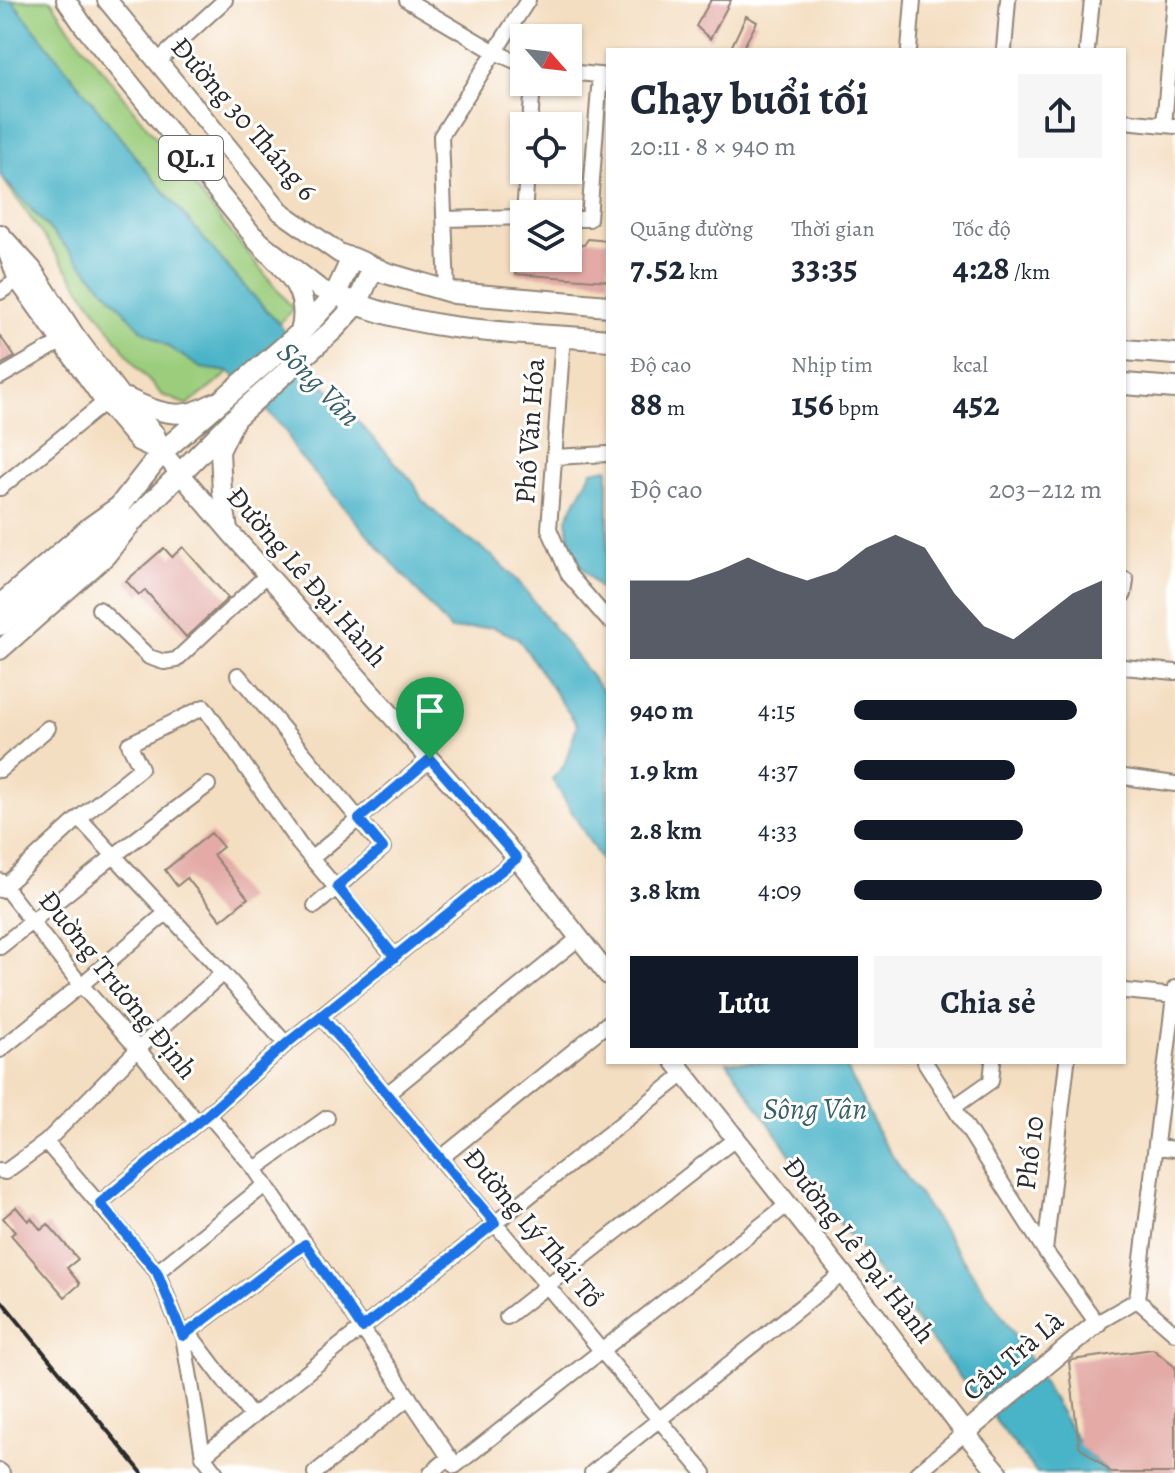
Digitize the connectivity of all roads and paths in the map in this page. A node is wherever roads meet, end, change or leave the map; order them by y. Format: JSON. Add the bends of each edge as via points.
{"nodes":[{"id":1,"x":66,"y":0,"type":"edge"},
{"id":2,"x":225,"y":0,"type":"edge"},
{"id":3,"x":407,"y":0,"type":"edge"},
{"id":4,"x":528,"y":0,"type":"edge"},
{"id":5,"x":913,"y":0,"type":"edge"},
{"id":6,"x":1008,"y":0,"type":"edge"},
{"id":7,"x":1092,"y":0,"type":"edge"},
{"id":8,"x":1175,"y":0,"type":"edge"},
{"id":9,"x":110,"y":1,"type":"edge"},
{"id":10,"x":426,"y":5,"type":"edge"},
{"id":11,"x":83,"y":25,"type":"junction"},
{"id":12,"x":909,"y":48,"type":"edge"},
{"id":13,"x":1004,"y":48,"type":"edge"},
{"id":14,"x":1087,"y":48,"type":"edge"},
{"id":15,"x":495,"y":52,"type":"junction"},
{"id":16,"x":510,"y":59,"type":"edge"},
{"id":17,"x":157,"y":62,"type":"junction"},
{"id":18,"x":582,"y":74,"type":"edge"},
{"id":19,"x":604,"y":76,"type":"edge"},
{"id":20,"x":1126,"y":121,"type":"edge"},
{"id":21,"x":1170,"y":125,"type":"edge"},
{"id":22,"x":510,"y":217,"type":"edge"},
{"id":23,"x":444,"y":219,"type":"junction"},
{"id":24,"x":582,"y":219,"type":"edge"},
{"id":25,"x":2,"y":236,"type":"edge"},
{"id":26,"x":255,"y":238,"type":"junction"},
{"id":27,"x":352,"y":258,"type":"junction"},
{"id":28,"x":373,"y":268,"type":"junction"},
{"id":29,"x":18,"y":280,"type":"junction"},
{"id":30,"x":447,"y":291,"type":"junction"},
{"id":31,"x":0,"y":292,"type":"edge"},
{"id":32,"x":335,"y":295,"type":"junction"},
{"id":33,"x":357,"y":304,"type":"junction"},
{"id":34,"x":606,"y":306,"type":"edge"},
{"id":35,"x":447,"y":326,"type":"junction"},
{"id":36,"x":333,"y":330,"type":"junction"},
{"id":37,"x":563,"y":336,"type":"junction"},
{"id":38,"x":68,"y":338,"type":"junction"},
{"id":39,"x":307,"y":340,"type":"junction"},
{"id":40,"x":606,"y":340,"type":"edge"},
{"id":41,"x":1126,"y":350,"type":"edge"},
{"id":42,"x":1175,"y":354,"type":"edge"},
{"id":43,"x":0,"y":377,"type":"edge"},
{"id":44,"x":1126,"y":384,"type":"edge"},
{"id":45,"x":1175,"y":388,"type":"edge"},
{"id":46,"x":112,"y":398,"type":"junction"},
{"id":47,"x":222,"y":399,"type":"junction"},
{"id":48,"x":237,"y":416,"type":"junction"},
{"id":49,"x":162,"y":452,"type":"junction"},
{"id":50,"x":606,"y":454,"type":"edge"},
{"id":51,"x":555,"y":457,"type":"junction"},
{"id":52,"x":180,"y":473,"type":"junction"},
{"id":53,"x":0,"y":488,"type":"edge"},
{"id":54,"x":129,"y":511,"type":"junction"},
{"id":55,"x":229,"y":531,"type":"junction"},
{"id":56,"x":268,"y":574,"type":"junction"},
{"id":57,"x":0,"y":604,"type":"edge"},
{"id":58,"x":99,"y":609,"type":"dead end"},
{"id":59,"x":606,"y":618,"type":"edge"},
{"id":60,"x":0,"y":625,"type":"edge"},
{"id":61,"x":0,"y":650,"type":"edge"},
{"id":62,"x":1126,"y":667,"type":"edge"},
{"id":63,"x":1175,"y":672,"type":"edge"},
{"id":64,"x":238,"y":675,"type":"dead end"},
{"id":65,"x":48,"y":728,"type":"dead end"},
{"id":66,"x":430,"y":759,"type":"junction"},
{"id":67,"x":0,"y":770,"type":"edge"},
{"id":68,"x":1126,"y":777,"type":"edge"},
{"id":69,"x":1175,"y":784,"type":"edge"},
{"id":70,"x":208,"y":785,"type":"dead end"},
{"id":71,"x":79,"y":818,"type":"junction"},
{"id":72,"x":359,"y":819,"type":"junction"},
{"id":73,"x":115,"y":855,"type":"junction"},
{"id":74,"x":312,"y":858,"type":"junction"},
{"id":75,"x":517,"y":858,"type":"junction"},
{"id":76,"x":1,"y":886,"type":"edge"},
{"id":77,"x":337,"y":886,"type":"junction"},
{"id":78,"x":315,"y":906,"type":"dead end"},
{"id":79,"x":166,"y":913,"type":"junction"},
{"id":80,"x":31,"y":923,"type":"junction"},
{"id":81,"x":579,"y":938,"type":"junction"},
{"id":82,"x":0,"y":947,"type":"edge"},
{"id":83,"x":395,"y":957,"type":"junction"},
{"id":84,"x":606,"y":972,"type":"edge"},
{"id":85,"x":223,"y":973,"type":"junction"},
{"id":86,"x":81,"y":985,"type":"junction"},
{"id":87,"x":1175,"y":988,"type":"edge"},
{"id":88,"x":1126,"y":991,"type":"edge"},
{"id":89,"x":1175,"y":996,"type":"edge"},
{"id":90,"x":321,"y":1016,"type":"junction"},
{"id":91,"x":606,"y":1025,"type":"edge"},
{"id":92,"x":286,"y":1044,"type":"junction"},
{"id":93,"x":138,"y":1049,"type":"junction"},
{"id":94,"x":0,"y":1050,"type":"edge"},
{"id":95,"x":926,"y":1064,"type":"edge"},
{"id":96,"x":993,"y":1064,"type":"edge"},
{"id":97,"x":1067,"y":1064,"type":"edge"},
{"id":98,"x":680,"y":1068,"type":"edge"},
{"id":99,"x":387,"y":1094,"type":"junction"},
{"id":100,"x":954,"y":1107,"type":"junction"},
{"id":101,"x":202,"y":1118,"type":"junction"},
{"id":102,"x":327,"y":1118,"type":"dead end"},
{"id":103,"x":735,"y":1139,"type":"junction"},
{"id":104,"x":46,"y":1142,"type":"junction"},
{"id":105,"x":1156,"y":1147,"type":"junction"},
{"id":106,"x":1175,"y":1149,"type":"edge"},
{"id":107,"x":441,"y":1158,"type":"junction"},
{"id":108,"x":255,"y":1169,"type":"junction"},
{"id":109,"x":0,"y":1171,"type":"edge"},
{"id":110,"x":265,"y":1185,"type":"junction"},
{"id":111,"x":100,"y":1203,"type":"junction"},
{"id":112,"x":787,"y":1205,"type":"junction"},
{"id":113,"x":495,"y":1223,"type":"junction"},
{"id":114,"x":305,"y":1244,"type":"junction"},
{"id":115,"x":1045,"y":1251,"type":"junction"},
{"id":116,"x":157,"y":1272,"type":"junction"},
{"id":117,"x":842,"y":1274,"type":"junction"},
{"id":118,"x":547,"y":1285,"type":"junction"},
{"id":119,"x":1137,"y":1300,"type":"junction"},
{"id":120,"x":507,"y":1317,"type":"dead end"},
{"id":121,"x":1097,"y":1323,"type":"junction"},
{"id":122,"x":362,"y":1328,"type":"junction"},
{"id":123,"x":1175,"y":1333,"type":"edge"},
{"id":124,"x":186,"y":1334,"type":"junction"},
{"id":125,"x":601,"y":1351,"type":"junction"},
{"id":126,"x":409,"y":1397,"type":"junction"},
{"id":127,"x":252,"y":1417,"type":"junction"},
{"id":128,"x":659,"y":1419,"type":"junction"},
{"id":129,"x":965,"y":1433,"type":"junction"},
{"id":130,"x":203,"y":1456,"type":"junction"},
{"id":131,"x":450,"y":1457,"type":"junction"},
{"id":132,"x":435,"y":1472,"type":"edge"},
{"id":133,"x":216,"y":1473,"type":"edge"},
{"id":134,"x":315,"y":1473,"type":"edge"},
{"id":135,"x":592,"y":1473,"type":"edge"},
{"id":136,"x":704,"y":1473,"type":"edge"},
{"id":137,"x":917,"y":1473,"type":"edge"},
{"id":138,"x":999,"y":1473,"type":"edge"}],
"edges":[{"from":1,"to":11,"type":"main road","number":"QL.1"},
{"from":2,"to":17,"type":"street"},
{"from":3,"to":10,"type":"street"},
{"from":4,"to":15,"type":"street"},
{"from":5,"to":12,"type":"street"},
{"from":6,"to":13,"type":"street"},
{"from":7,"to":14,"type":"street"},
{"from":8,"to":21,"type":"street"},
{"from":9,"to":11,"type":"main road"},
{"from":9,"to":17,"type":"main road","name":"Đường 30 Tháng 6","number":"QL.1"},
{"from":10,"to":15,"type":"street"},
{"from":11,"to":26,"type":"main road","number":"QL.1"},
{"from":15,"to":16,"type":"street"},
{"from":15,"to":23,"type":"street","via":[[441,136]]},
{"from":17,"to":27,"type":"main road","name":"Đường 30 Tháng 6","number":"QL.1","via":[[281,212]]},
{"from":18,"to":19,"type":"street"},
{"from":19,"to":24,"type":"street","via":[[589,219]]},
{"from":20,"to":21,"type":"street"},
{"from":22,"to":23,"type":"street"},
{"from":23,"to":30,"type":"street"},
{"from":25,"to":29,"type":"main road"},
{"from":25,"to":38,"type":"main road","via":[[32,269]]},
{"from":26,"to":32,"type":"main road","number":"QL.1"},
{"from":26,"to":39,"type":"highway","via":[[302,295]]},
{"from":27,"to":28,"type":"highway","number":"QL.1"},
{"from":27,"to":32,"type":"highway"},
{"from":28,"to":30,"type":"highway","number":"QL.1"},
{"from":28,"to":33,"type":"highway"},
{"from":29,"to":31,"type":"street"},
{"from":29,"to":38,"type":"main road"},
{"from":30,"to":34,"type":"highway","number":"QL.1"},
{"from":32,"to":33,"type":"highway","number":"QL.1"},
{"from":32,"to":39,"type":"highway"},
{"from":33,"to":35,"type":"highway","number":"QL.1"},
{"from":33,"to":36,"type":"highway"},
{"from":35,"to":36,"type":"highway","via":[[384,321]]},
{"from":35,"to":37,"type":"highway","number":"QL.1"},
{"from":36,"to":39,"type":"highway"},
{"from":37,"to":40,"type":"highway","number":"QL.1"},
{"from":37,"to":51,"type":"street","name":"Phố Văn Hóa"},
{"from":38,"to":43,"type":"street"},
{"from":38,"to":46,"type":"main road","name":"Đường Lê Đại Hành"},
{"from":39,"to":47,"type":"highway"},
{"from":39,"to":48,"type":"highway"},
{"from":41,"to":42,"type":"highway"},
{"from":44,"to":45,"type":"highway"},
{"from":46,"to":47,"type":"main road","via":[[179,413]]},
{"from":46,"to":49,"type":"main road","name":"Đường Lê Đại Hành","via":[[155,434]]},
{"from":46,"to":53,"type":"street"},
{"from":47,"to":49,"type":"highway"},
{"from":48,"to":52,"type":"highway"},
{"from":48,"to":55,"type":"main road","via":[[220,451]]},
{"from":49,"to":52,"type":"main road","name":"Đường Lê Đại Hành"},
{"from":49,"to":54,"type":"highway"},
{"from":50,"to":51,"type":"street"},
{"from":51,"to":59,"type":"street","name":"Phố Văn Hóa","via":[[549,529],[569,575]]},
{"from":52,"to":54,"type":"highway"},
{"from":52,"to":55,"type":"main road","name":"Đường Lê Đại Hành"},
{"from":54,"to":57,"type":"main road","via":[[89,527]]},
{"from":54,"to":60,"type":"highway"},
{"from":54,"to":61,"type":"main road","via":[[106,556]]},
{"from":55,"to":56,"type":"main road","name":"Đường Lê Đại Hành"},
{"from":56,"to":58,"type":"street","via":[[176,660],[149,657]]},
{"from":56,"to":66,"type":"main road","name":"Đường Lê Đại Hành"},
{"from":62,"to":63,"type":"street"},
{"from":64,"to":72,"type":"street"},
{"from":65,"to":67,"type":"street"},
{"from":66,"to":72,"type":"street"},
{"from":66,"to":75,"type":"main road","name":"Đường Lê Đại Hành"},
{"from":68,"to":69,"type":"street"},
{"from":70,"to":73,"type":"street"},
{"from":71,"to":73,"type":"street"},
{"from":71,"to":74,"type":"street","via":[[141,768],[129,744],[204,707]]},
{"from":71,"to":76,"type":"street"},
{"from":72,"to":74,"type":"street"},
{"from":72,"to":77,"type":"street","via":[[383,848]]},
{"from":73,"to":79,"type":"street"},
{"from":73,"to":80,"type":"street"},
{"from":74,"to":77,"type":"street"},
{"from":75,"to":81,"type":"main road","name":"Đường Lê Đại Hành"},
{"from":75,"to":83,"type":"street"},
{"from":76,"to":80,"type":"street","name":"Đuờng Trương Định"},
{"from":77,"to":78,"type":"street"},
{"from":77,"to":83,"type":"street"},
{"from":79,"to":85,"type":"street"},
{"from":79,"to":86,"type":"street"},
{"from":80,"to":82,"type":"street"},
{"from":80,"to":86,"type":"street","name":"Đuờng Trương Định"},
{"from":81,"to":84,"type":"main road","name":"Đường Lê Đại Hành"},
{"from":81,"to":99,"type":"street"},
{"from":83,"to":90,"type":"street"},
{"from":85,"to":92,"type":"street"},
{"from":85,"to":93,"type":"street"},
{"from":86,"to":93,"type":"street","name":"Đuờng Trương Định"},
{"from":86,"to":94,"type":"street"},
{"from":87,"to":89,"type":"street"},
{"from":88,"to":89,"type":"street"},
{"from":89,"to":105,"type":"street"},
{"from":90,"to":92,"type":"street"},
{"from":90,"to":99,"type":"street","name":"Đường Lý Thái Tổ"},
{"from":91,"to":107,"type":"street"},
{"from":92,"to":101,"type":"street"},
{"from":93,"to":101,"type":"street","name":"Đuờng Trương Định"},
{"from":93,"to":104,"type":"street"},
{"from":95,"to":100,"type":"street"},
{"from":96,"to":100,"type":"street","via":[[991,1081]]},
{"from":97,"to":115,"type":"street","name":"Phố 10"},
{"from":98,"to":103,"type":"main road","name":"Đường Lê Đại Hành"},
{"from":98,"to":113,"type":"street"},
{"from":99,"to":107,"type":"street","name":"Đường Lý Thái Tổ"},
{"from":100,"to":115,"type":"street"},
{"from":101,"to":108,"type":"street","name":"Đuờng Trương Định"},
{"from":101,"to":111,"type":"street"},
{"from":102,"to":108,"type":"street"},
{"from":103,"to":112,"type":"main road","name":"Đường Lê Đại Hành"},
{"from":103,"to":118,"type":"street"},
{"from":104,"to":109,"type":"street"},
{"from":104,"to":111,"type":"street"},
{"from":105,"to":106,"type":"street"},
{"from":105,"to":119,"type":"street"},
{"from":107,"to":113,"type":"street","name":"Đường Lý Thái Tổ"},
{"from":108,"to":110,"type":"street","name":"Đuờng Trương Định"},
{"from":110,"to":114,"type":"street","name":"Đuờng Trương Định"},
{"from":110,"to":116,"type":"street"},
{"from":111,"to":116,"type":"street"},
{"from":112,"to":117,"type":"main road","name":"Đường Lê Đại Hành"},
{"from":112,"to":125,"type":"street"},
{"from":113,"to":118,"type":"street","name":"Đường Lý Thái Tổ"},
{"from":113,"to":122,"type":"street"},
{"from":114,"to":122,"type":"street","name":"Đuờng Trương Định"},
{"from":114,"to":124,"type":"street"},
{"from":115,"to":121,"type":"street"},
{"from":116,"to":124,"type":"street"},
{"from":117,"to":128,"type":"street"},
{"from":117,"to":129,"type":"main road","name":"Đường Lê Đại Hành"},
{"from":118,"to":120,"type":"street"},
{"from":118,"to":125,"type":"street","name":"Đường Lý Thái Tổ"},
{"from":119,"to":121,"type":"street"},
{"from":119,"to":123,"type":"street"},
{"from":121,"to":129,"type":"main road","name":"Cầu Trà Là"},
{"from":122,"to":126,"type":"street","name":"Đuờng Trương Định"},
{"from":122,"to":127,"type":"street"},
{"from":124,"to":127,"type":"street"},
{"from":124,"to":130,"type":"street"},
{"from":125,"to":128,"type":"street","name":"Đường Lý Thái Tổ"},
{"from":125,"to":131,"type":"street","via":[[455,1466]]},
{"from":126,"to":131,"type":"street","name":"Đuờng Trương Định"},
{"from":126,"to":134,"type":"street"},
{"from":127,"to":130,"type":"street"},
{"from":128,"to":135,"type":"street"},
{"from":128,"to":136,"type":"street","name":"Đường Lý Thái Tổ"},
{"from":129,"to":137,"type":"street"},
{"from":129,"to":138,"type":"main road","name":"Đường Lê Đại Hành"},
{"from":130,"to":133,"type":"street"},
{"from":131,"to":132,"type":"street"}]}
